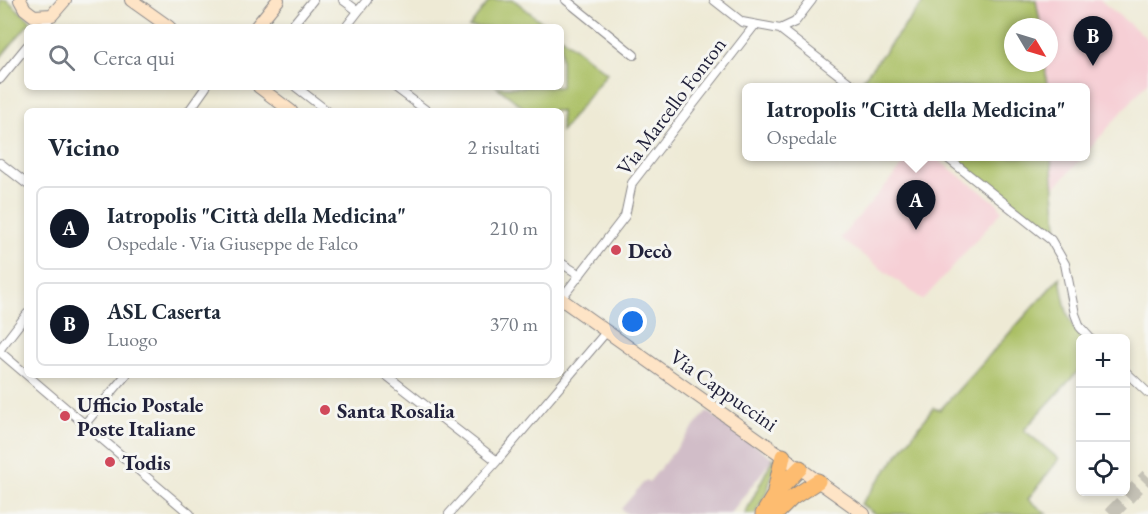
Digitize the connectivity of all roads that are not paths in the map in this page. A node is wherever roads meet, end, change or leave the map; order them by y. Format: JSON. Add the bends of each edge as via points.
{"nodes":[{"id":1,"x":20,"y":0,"type":"edge"},
{"id":2,"x":65,"y":0,"type":"edge"},
{"id":3,"x":131,"y":0,"type":"edge"},
{"id":4,"x":278,"y":0,"type":"edge"},
{"id":5,"x":313,"y":0,"type":"edge"},
{"id":6,"x":343,"y":0,"type":"edge"},
{"id":7,"x":367,"y":0,"type":"edge"},
{"id":8,"x":566,"y":0,"type":"edge"},
{"id":9,"x":714,"y":0,"type":"edge"},
{"id":10,"x":812,"y":0,"type":"edge"},
{"id":11,"x":358,"y":11,"type":"junction"},
{"id":12,"x":52,"y":15,"type":"junction"},
{"id":13,"x":44,"y":24,"type":"edge"},
{"id":14,"x":166,"y":24,"type":"edge"},
{"id":15,"x":258,"y":24,"type":"edge"},
{"id":16,"x":293,"y":24,"type":"edge"},
{"id":17,"x":348,"y":24,"type":"edge"},
{"id":18,"x":754,"y":26,"type":"junction"},
{"id":19,"x":780,"y":29,"type":"junction"},
{"id":20,"x":24,"y":50,"type":"edge"},
{"id":21,"x":634,"y":55,"type":"dead end"},
{"id":22,"x":0,"y":79,"type":"edge"},
{"id":23,"x":851,"y":83,"type":"edge"},
{"id":24,"x":204,"y":90,"type":"edge"},
{"id":25,"x":210,"y":90,"type":"edge"},
{"id":26,"x":255,"y":90,"type":"edge"},
{"id":27,"x":263,"y":90,"type":"edge"},
{"id":28,"x":300,"y":90,"type":"edge"},
{"id":29,"x":399,"y":90,"type":"edge"},
{"id":30,"x":201,"y":96,"type":"junction"},
{"id":31,"x":270,"y":96,"type":"junction"},
{"id":32,"x":191,"y":108,"type":"edge"},
{"id":33,"x":287,"y":108,"type":"edge"},
{"id":34,"x":323,"y":108,"type":"edge"},
{"id":35,"x":423,"y":108,"type":"edge"},
{"id":36,"x":951,"y":161,"type":"edge"},
{"id":37,"x":0,"y":163,"type":"edge"},
{"id":38,"x":24,"y":182,"type":"edge"},
{"id":39,"x":564,"y":265,"type":"edge"},
{"id":40,"x":580,"y":275,"type":"junction"},
{"id":41,"x":564,"y":295,"type":"edge"},
{"id":42,"x":564,"y":301,"type":"edge"},
{"id":43,"x":24,"y":318,"type":"edge"},
{"id":44,"x":607,"y":331,"type":"junction"},
{"id":45,"x":1086,"y":334,"type":"edge"},
{"id":46,"x":0,"y":350,"type":"edge"},
{"id":47,"x":24,"y":371,"type":"edge"},
{"id":48,"x":1130,"y":377,"type":"edge"},
{"id":49,"x":31,"y":378,"type":"edge"},
{"id":50,"x":123,"y":378,"type":"edge"},
{"id":51,"x":390,"y":378,"type":"edge"},
{"id":52,"x":1148,"y":393,"type":"edge"},
{"id":53,"x":84,"y":425,"type":"junction"},
{"id":54,"x":783,"y":456,"type":"junction"},
{"id":55,"x":497,"y":461,"type":"junction"},
{"id":56,"x":800,"y":468,"type":"junction"},
{"id":57,"x":818,"y":481,"type":"junction"},
{"id":58,"x":775,"y":494,"type":"junction"},
{"id":59,"x":190,"y":514,"type":"edge"},
{"id":60,"x":449,"y":514,"type":"edge"},
{"id":61,"x":763,"y":514,"type":"edge"},
{"id":62,"x":776,"y":514,"type":"edge"},
{"id":63,"x":864,"y":514,"type":"edge"}],
"edges":[{"from":1,"to":12,"type":"street","via":[[34,16]]},
{"from":2,"to":12,"type":"street"},
{"from":3,"to":14,"type":"street"},
{"from":4,"to":15,"type":"street"},
{"from":5,"to":16,"type":"street"},
{"from":6,"to":11,"type":"street"},
{"from":7,"to":11,"type":"street"},
{"from":8,"to":21,"type":"street"},
{"from":9,"to":18,"type":"street","via":[[742,22]]},
{"from":10,"to":19,"type":"street","via":[[795,22]]},
{"from":11,"to":17,"type":"street"},
{"from":12,"to":13,"type":"street"},
{"from":18,"to":19,"type":"street"},
{"from":18,"to":40,"type":"street","name":"Via Marcello Fonton","via":[[632,183],[625,216]]},
{"from":19,"to":23,"type":"street"},
{"from":20,"to":22,"type":"street"},
{"from":24,"to":30,"type":"street"},
{"from":25,"to":30,"type":"street"},
{"from":26,"to":31,"type":"street"},
{"from":27,"to":31,"type":"street"},
{"from":28,"to":34,"type":"street"},
{"from":29,"to":35,"type":"street"},
{"from":30,"to":32,"type":"street"},
{"from":31,"to":33,"type":"street"},
{"from":36,"to":45,"type":"street","via":[[1051,240],[1065,264],[1075,314]]},
{"from":37,"to":38,"type":"street"},
{"from":39,"to":40,"type":"street"},
{"from":40,"to":41,"type":"street","name":"Via Marcello Fonton"},
{"from":42,"to":44,"type":"street","name":"Via Cappuccini"},
{"from":43,"to":46,"type":"street"},
{"from":44,"to":54,"type":"street","name":"Via Cappuccini"},
{"from":44,"to":55,"type":"street"},
{"from":46,"to":47,"type":"street"},
{"from":48,"to":52,"type":"street"},
{"from":49,"to":53,"type":"street"},
{"from":50,"to":53,"type":"street"},
{"from":51,"to":55,"type":"street"},
{"from":53,"to":59,"type":"street"},
{"from":54,"to":56,"type":"street","name":"Via Cappuccini"},
{"from":54,"to":58,"type":"highway"},
{"from":55,"to":60,"type":"street"},
{"from":56,"to":57,"type":"street","name":"Via Cappuccini"},
{"from":56,"to":58,"type":"highway"},
{"from":57,"to":62,"type":"highway"},
{"from":57,"to":63,"type":"street","name":"Via Cappuccini"},
{"from":58,"to":61,"type":"highway"}]}
